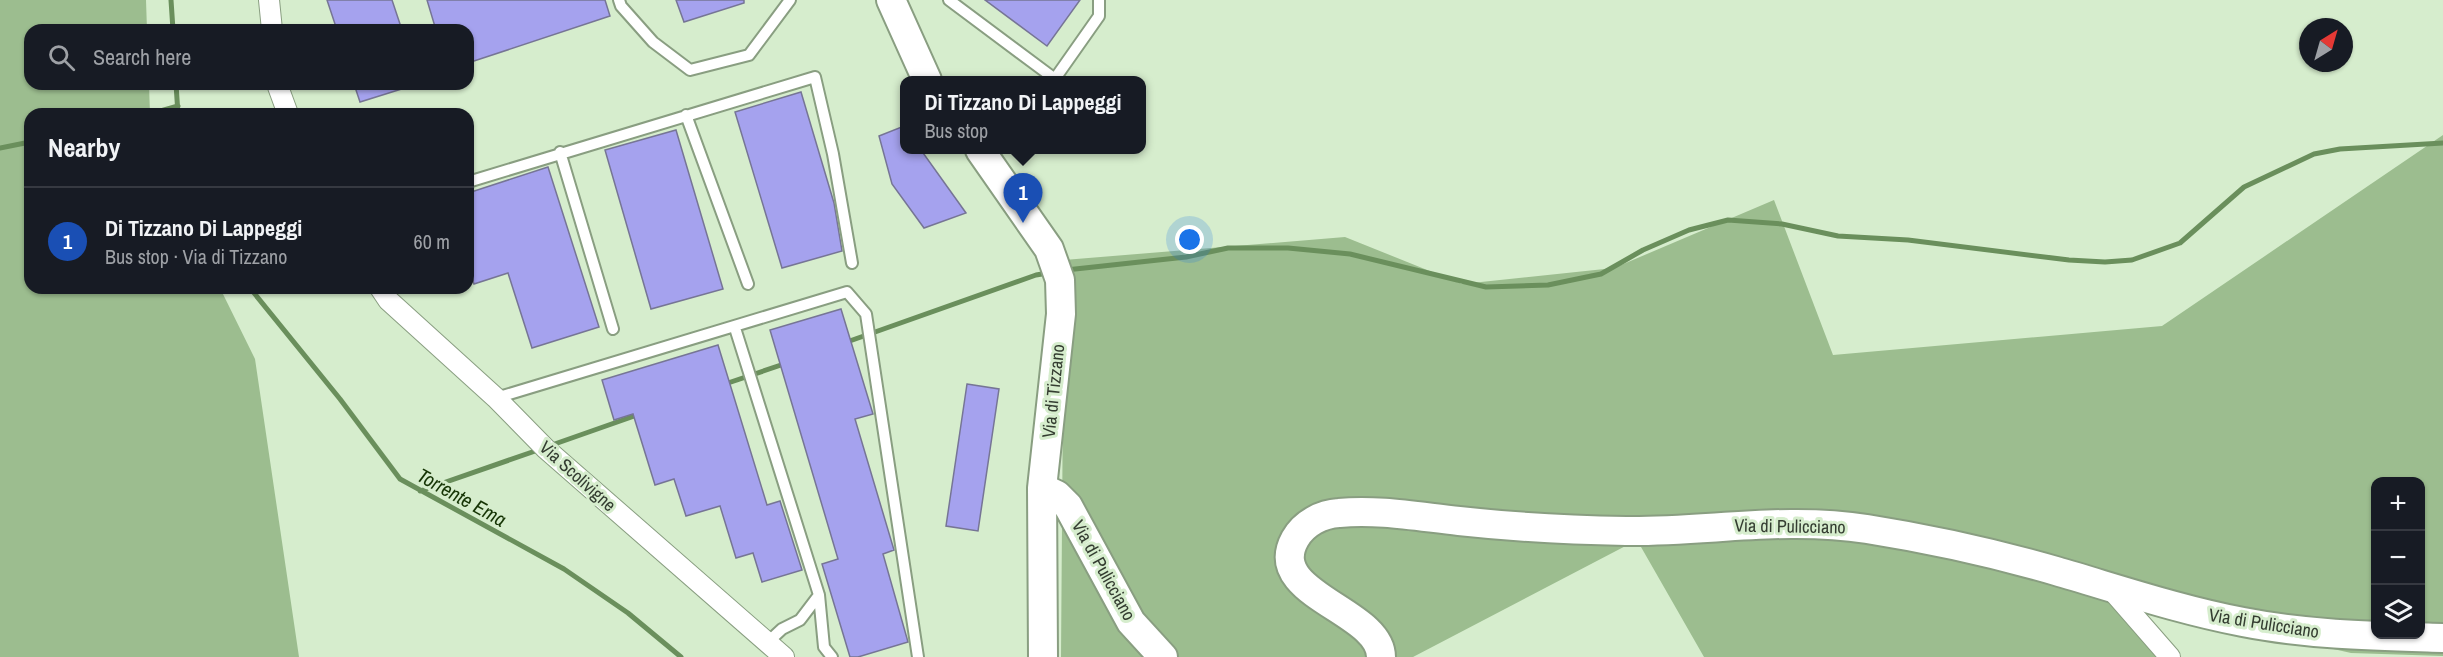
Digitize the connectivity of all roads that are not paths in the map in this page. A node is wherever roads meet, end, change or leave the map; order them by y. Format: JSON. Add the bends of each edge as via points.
{"nodes":[{"id":1,"x":269,"y":0,"type":"edge"},
{"id":2,"x":619,"y":0,"type":"edge"},
{"id":3,"x":790,"y":0,"type":"edge"},
{"id":4,"x":891,"y":0,"type":"edge"},
{"id":5,"x":949,"y":0,"type":"edge"},
{"id":6,"x":1099,"y":0,"type":"edge"},
{"id":7,"x":271,"y":24,"type":"edge"},
{"id":8,"x":925,"y":76,"type":"edge"},
{"id":9,"x":1050,"y":76,"type":"edge"},
{"id":10,"x":1058,"y":76,"type":"edge"},
{"id":11,"x":279,"y":90,"type":"edge"},
{"id":12,"x":286,"y":108,"type":"edge"},
{"id":13,"x":686,"y":115,"type":"junction"},
{"id":14,"x":560,"y":152,"type":"junction"},
{"id":15,"x":988,"y":156,"type":"edge"},
{"id":16,"x":474,"y":180,"type":"edge"},
{"id":17,"x":852,"y":262,"type":"dead end"},
{"id":18,"x":748,"y":284,"type":"dead end"},
{"id":19,"x":384,"y":294,"type":"edge"},
{"id":20,"x":735,"y":328,"type":"junction"},
{"id":21,"x":613,"y":329,"type":"dead end"},
{"id":22,"x":496,"y":398,"type":"junction"},
{"id":23,"x":1042,"y":488,"type":"junction"},
{"id":24,"x":2108,"y":586,"type":"junction"},
{"id":25,"x":819,"y":595,"type":"junction"},
{"id":26,"x":2443,"y":638,"type":"edge"},
{"id":27,"x":768,"y":642,"type":"junction"},
{"id":28,"x":784,"y":657,"type":"edge"},
{"id":29,"x":832,"y":657,"type":"edge"},
{"id":30,"x":918,"y":657,"type":"edge"},
{"id":31,"x":1043,"y":657,"type":"edge"},
{"id":32,"x":1163,"y":657,"type":"edge"},
{"id":33,"x":1382,"y":657,"type":"edge"},
{"id":34,"x":2170,"y":657,"type":"edge"}],
"edges":[{"from":1,"to":7,"type":"street"},
{"from":2,"to":3,"type":"lane","via":[[653,42],[690,70],[749,56]]},
{"from":4,"to":8,"type":"street"},
{"from":5,"to":9,"type":"lane"},
{"from":6,"to":10,"type":"lane","via":[[1099,16]]},
{"from":11,"to":12,"type":"street"},
{"from":13,"to":14,"type":"lane"},
{"from":13,"to":17,"type":"lane","via":[[815,76]]},
{"from":13,"to":18,"type":"lane"},
{"from":14,"to":16,"type":"lane"},
{"from":14,"to":21,"type":"lane"},
{"from":15,"to":23,"type":"street","name":"Via di Tizzano","via":[[1049,249],[1057,272],[1061,314]]},
{"from":19,"to":22,"type":"street","name":"Via Scolivigne"},
{"from":20,"to":22,"type":"lane"},
{"from":20,"to":25,"type":"lane"},
{"from":20,"to":30,"type":"lane","via":[[847,292],[866,314]]},
{"from":22,"to":27,"type":"street","name":"Via Scolivigne","via":[[546,449]]},
{"from":23,"to":31,"type":"street","name":"Via di Tizzano"},
{"from":23,"to":32,"type":"street","name":"Via di Pulicciano","via":[[1068,506],[1131,622]]},
{"from":24,"to":26,"type":"street","name":"Via di Pulicciano","via":[[2199,612],[2291,630]]},
{"from":24,"to":33,"type":"street","name":"Via di Pulicciano","via":[[1963,547],[1836,525],[1771,523],[1626,531],[1355,512],[1317,518],[1294,539],[1291,565],[1305,585],[1369,631],[1382,649]]},
{"from":24,"to":34,"type":"street"},
{"from":25,"to":27,"type":"lane","via":[[800,620]]},
{"from":25,"to":29,"type":"lane","via":[[824,647]]},
{"from":27,"to":28,"type":"street","name":"Via Scolivigne"}]}
